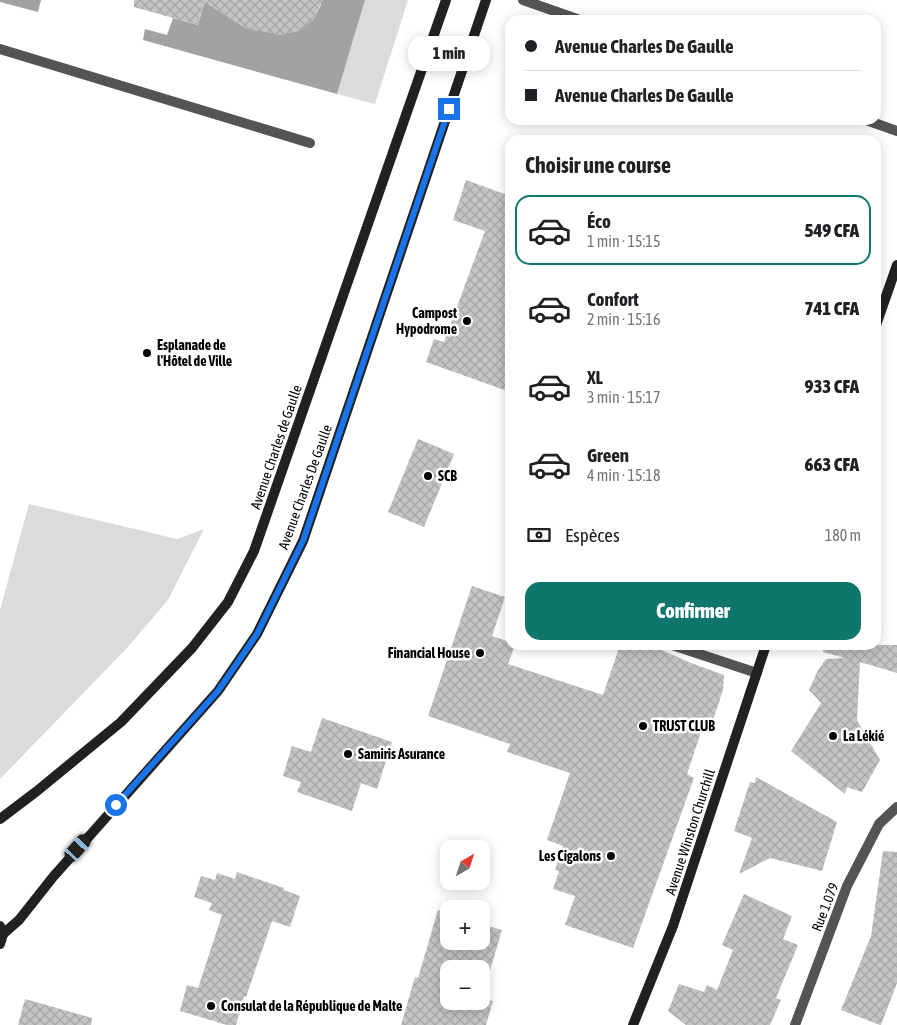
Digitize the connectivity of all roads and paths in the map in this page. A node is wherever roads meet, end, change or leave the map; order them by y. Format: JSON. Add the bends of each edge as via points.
{"nodes":[{"id":1,"x":446,"y":0,"type":"edge"},
{"id":2,"x":486,"y":0,"type":"edge"},
{"id":3,"x":523,"y":0,"type":"edge"},
{"id":4,"x":566,"y":15,"type":"edge"},
{"id":5,"x":0,"y":49,"type":"edge"},
{"id":6,"x":880,"y":125,"type":"edge"},
{"id":7,"x":897,"y":131,"type":"edge"},
{"id":8,"x":310,"y":143,"type":"dead end"},
{"id":9,"x":897,"y":265,"type":"edge"},
{"id":10,"x":881,"y":311,"type":"edge"},
{"id":11,"x":687,"y":650,"type":"edge"},
{"id":12,"x":764,"y":650,"type":"edge"},
{"id":13,"x":757,"y":673,"type":"junction"},
{"id":14,"x":897,"y":807,"type":"edge"},
{"id":15,"x":0,"y":819,"type":"edge"},
{"id":16,"x":1,"y":930,"type":"edge"},
{"id":17,"x":0,"y":944,"type":"edge"},
{"id":18,"x":633,"y":1025,"type":"edge"},
{"id":19,"x":795,"y":1025,"type":"edge"}],
"edges":[{"from":1,"to":15,"type":"main road","name":"Avenue Charles de Gaulle","via":[[254,551],[228,602],[192,648],[121,722]]},
{"from":2,"to":16,"type":"main road","name":"Avenue Charles De Gaulle","via":[[303,541],[257,634],[218,691],[53,877],[19,920]]},
{"from":3,"to":4,"type":"street"},
{"from":5,"to":8,"type":"street"},
{"from":6,"to":7,"type":"street"},
{"from":9,"to":10,"type":"main road"},
{"from":11,"to":13,"type":"street"},
{"from":12,"to":13,"type":"main road","name":"Avenue Winston Churchill"},
{"from":13,"to":18,"type":"main road","name":"Avenue Winston Churchill","via":[[673,926]]},
{"from":14,"to":19,"type":"street","name":"Rue 1.079","via":[[879,824],[847,886]]},
{"from":16,"to":17,"type":"main road"}]}
